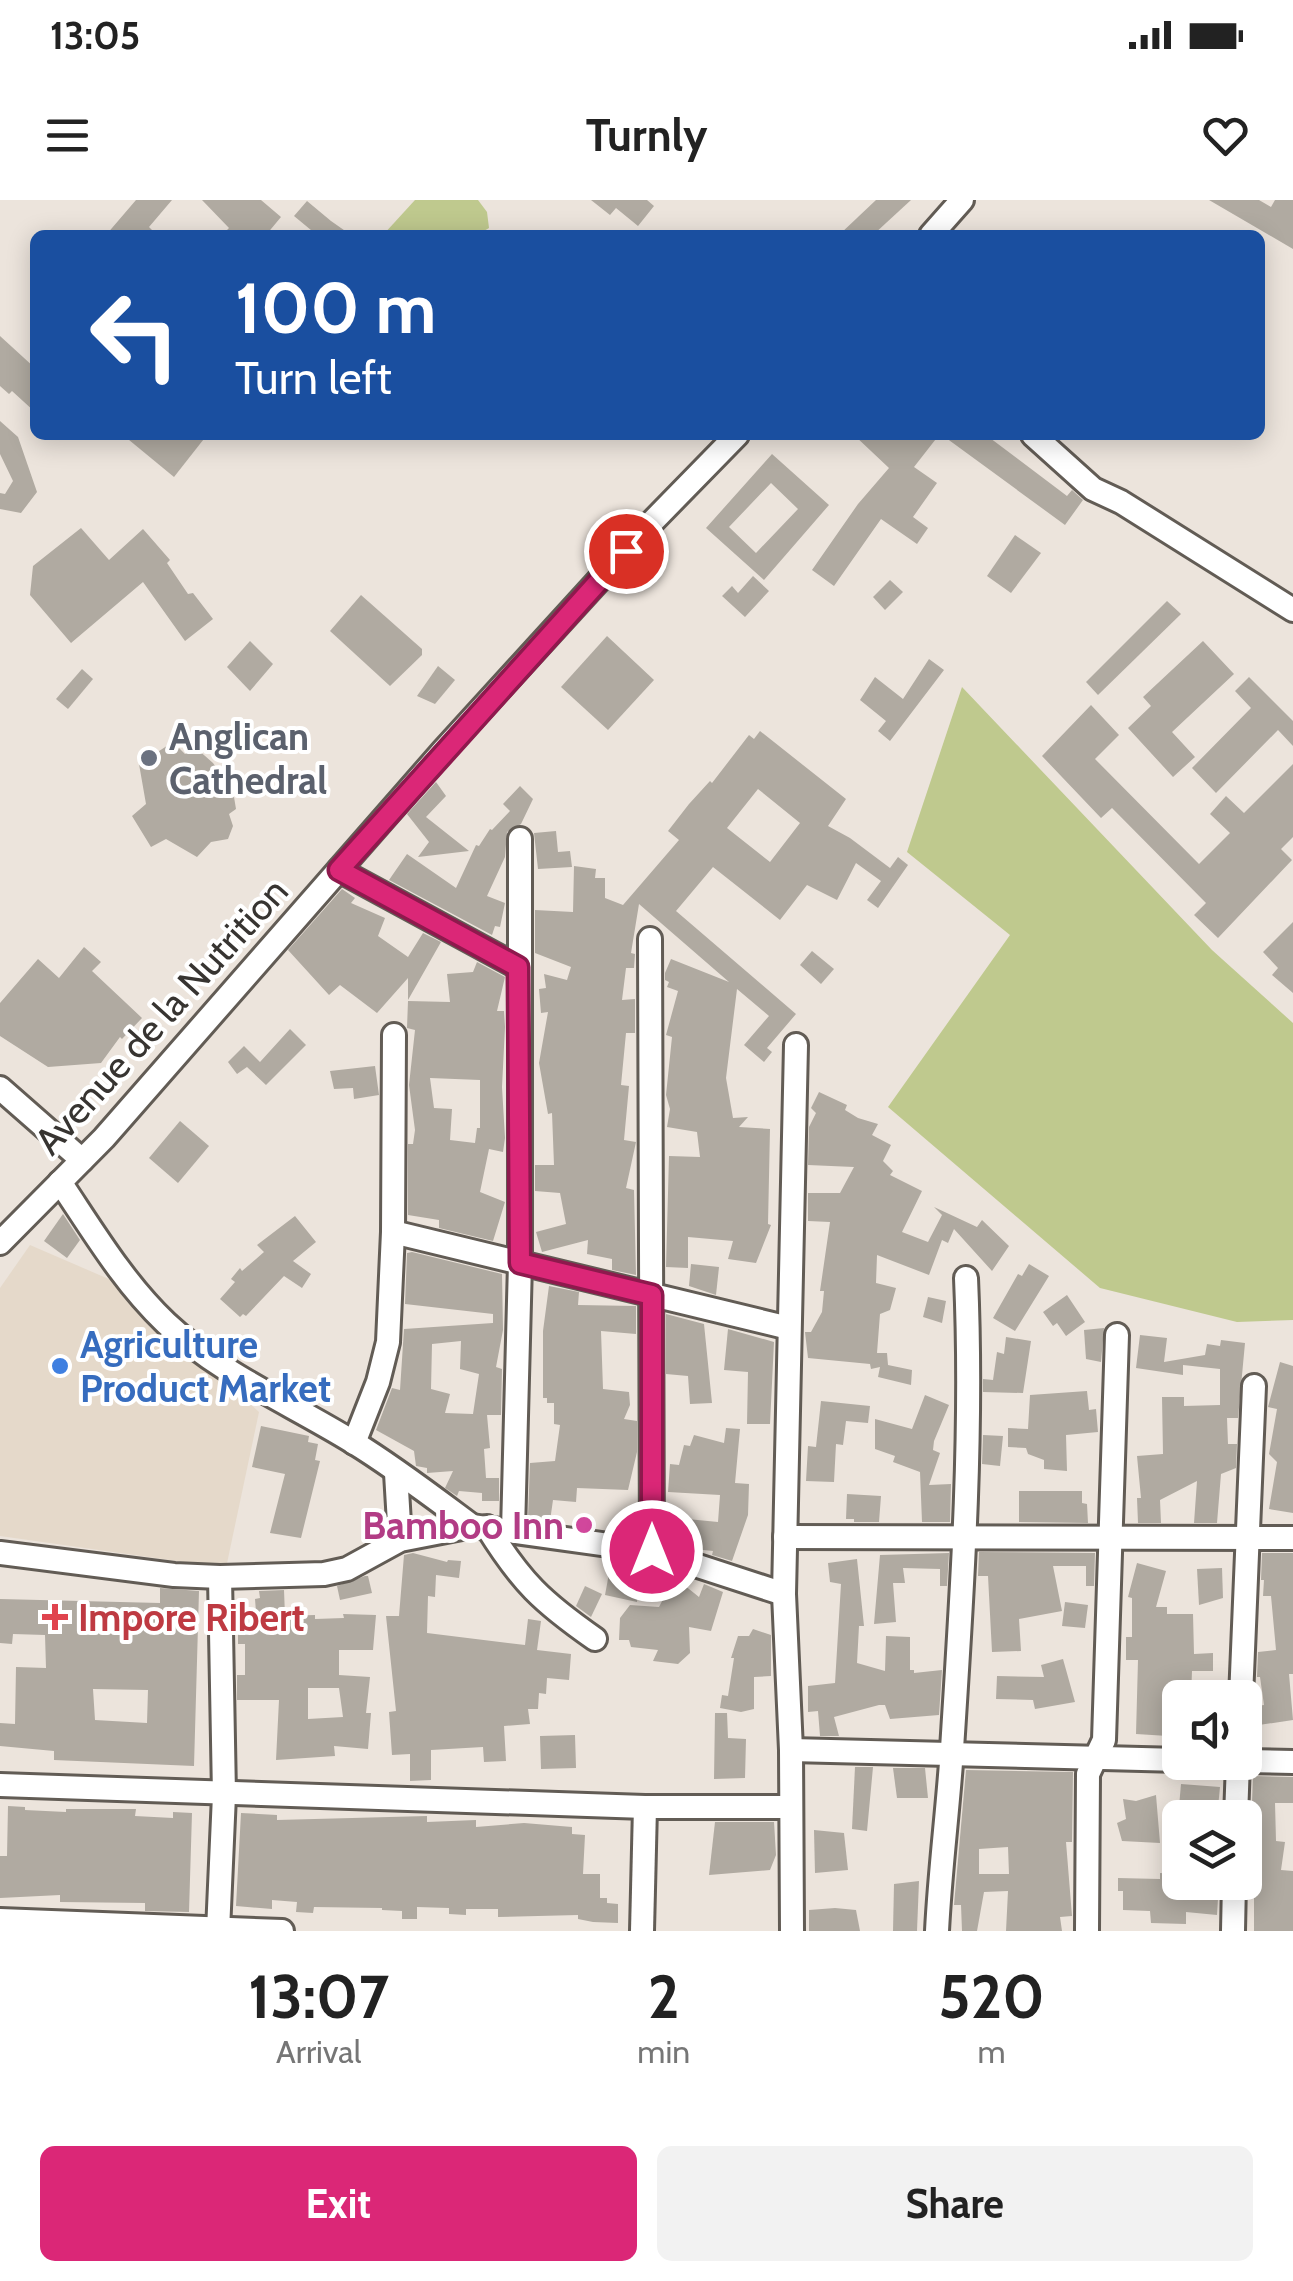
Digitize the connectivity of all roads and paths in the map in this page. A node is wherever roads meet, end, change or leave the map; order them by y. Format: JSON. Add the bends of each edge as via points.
{"nodes":[{"id":1,"x":962,"y":200,"type":"edge"},
{"id":2,"x":935,"y":230,"type":"edge"},
{"id":3,"x":733,"y":440,"type":"edge"},
{"id":4,"x":1039,"y":440,"type":"edge"},
{"id":5,"x":1293,"y":610,"type":"edge"},
{"id":6,"x":520,"y":839,"type":"dead end"},
{"id":7,"x":339,"y":870,"type":"junction"},
{"id":8,"x":650,"y":939,"type":"dead end"},
{"id":9,"x":518,"y":967,"type":"junction"},
{"id":10,"x":394,"y":1035,"type":"dead end"},
{"id":11,"x":796,"y":1045,"type":"dead end"},
{"id":12,"x":0,"y":1088,"type":"edge"},
{"id":13,"x":82,"y":1160,"type":"junction"},
{"id":14,"x":60,"y":1182,"type":"junction"},
{"id":15,"x":393,"y":1232,"type":"junction"},
{"id":16,"x":0,"y":1243,"type":"edge"},
{"id":17,"x":520,"y":1263,"type":"junction"},
{"id":18,"x":966,"y":1278,"type":"dead end"},
{"id":19,"x":652,"y":1295,"type":"junction"},
{"id":20,"x":790,"y":1328,"type":"junction"},
{"id":21,"x":1117,"y":1335,"type":"dead end"},
{"id":22,"x":1254,"y":1386,"type":"dead end"},
{"id":23,"x":354,"y":1442,"type":"junction"},
{"id":24,"x":396,"y":1473,"type":"junction"},
{"id":25,"x":480,"y":1526,"type":"junction"},
{"id":26,"x":513,"y":1530,"type":"junction"},
{"id":27,"x":1108,"y":1536,"type":"junction"},
{"id":28,"x":785,"y":1537,"type":"junction"},
{"id":29,"x":963,"y":1538,"type":"junction"},
{"id":30,"x":1247,"y":1538,"type":"junction"},
{"id":31,"x":1293,"y":1538,"type":"edge"},
{"id":32,"x":400,"y":1540,"type":"junction"},
{"id":33,"x":652,"y":1551,"type":"junction"},
{"id":34,"x":0,"y":1553,"type":"edge"},
{"id":35,"x":220,"y":1578,"type":"junction"},
{"id":36,"x":784,"y":1594,"type":"junction"},
{"id":37,"x":594,"y":1638,"type":"dead end"},
{"id":38,"x":1242,"y":1680,"type":"edge"},
{"id":39,"x":790,"y":1750,"type":"junction"},
{"id":40,"x":951,"y":1753,"type":"junction"},
{"id":41,"x":1095,"y":1758,"type":"junction"},
{"id":42,"x":1162,"y":1760,"type":"edge"},
{"id":43,"x":1262,"y":1762,"type":"edge"},
{"id":44,"x":1293,"y":1762,"type":"edge"},
{"id":45,"x":0,"y":1785,"type":"edge"},
{"id":46,"x":224,"y":1795,"type":"junction"},
{"id":47,"x":645,"y":1806,"type":"junction"},
{"id":48,"x":790,"y":1807,"type":"junction"},
{"id":49,"x":1234,"y":1900,"type":"edge"},
{"id":50,"x":0,"y":1920,"type":"edge"},
{"id":51,"x":218,"y":1930,"type":"edge"},
{"id":52,"x":282,"y":1931,"type":"edge"},
{"id":53,"x":642,"y":1931,"type":"edge"},
{"id":54,"x":792,"y":1931,"type":"edge"},
{"id":55,"x":937,"y":1931,"type":"edge"},
{"id":56,"x":1087,"y":1931,"type":"edge"},
{"id":57,"x":1233,"y":1931,"type":"edge"}],
"edges":[{"from":1,"to":2,"type":"street"},
{"from":3,"to":7,"type":"street","name":"Avenue de la Nutrition"},
{"from":4,"to":5,"type":"street","via":[[1093,489]]},
{"from":6,"to":9,"type":"street"},
{"from":7,"to":9,"type":"street"},
{"from":7,"to":13,"type":"street","name":"Avenue de la Nutrition"},
{"from":8,"to":19,"type":"street"},
{"from":9,"to":17,"type":"street"},
{"from":10,"to":15,"type":"street"},
{"from":11,"to":20,"type":"street"},
{"from":12,"to":13,"type":"street"},
{"from":13,"to":14,"type":"street","name":"Avenue de la Nutrition"},
{"from":14,"to":16,"type":"street","name":"Avenue de la Nutrition"},
{"from":14,"to":23,"type":"street","via":[[126,1280],[166,1323],[204,1354]]},
{"from":15,"to":17,"type":"street"},
{"from":15,"to":23,"type":"street","via":[[388,1342]]},
{"from":17,"to":19,"type":"street"},
{"from":17,"to":26,"type":"street"},
{"from":18,"to":29,"type":"street"},
{"from":19,"to":20,"type":"street"},
{"from":19,"to":33,"type":"street"},
{"from":20,"to":28,"type":"street"},
{"from":21,"to":27,"type":"street"},
{"from":22,"to":30,"type":"street"},
{"from":23,"to":24,"type":"street"},
{"from":24,"to":25,"type":"street"},
{"from":24,"to":32,"type":"street"},
{"from":25,"to":26,"type":"street"},
{"from":25,"to":32,"type":"street"},
{"from":25,"to":37,"type":"street","via":[[541,1599]]},
{"from":26,"to":33,"type":"street"},
{"from":27,"to":29,"type":"street"},
{"from":27,"to":30,"type":"street"},
{"from":27,"to":41,"type":"street","via":[[1104,1740]]},
{"from":28,"to":29,"type":"street"},
{"from":28,"to":36,"type":"street"},
{"from":29,"to":40,"type":"street"},
{"from":30,"to":31,"type":"street"},
{"from":30,"to":38,"type":"street"},
{"from":32,"to":35,"type":"street","via":[[361,1563],[324,1574]]},
{"from":33,"to":36,"type":"street"},
{"from":34,"to":35,"type":"street"},
{"from":35,"to":46,"type":"street"},
{"from":36,"to":39,"type":"street"},
{"from":39,"to":40,"type":"street"},
{"from":39,"to":48,"type":"street"},
{"from":40,"to":41,"type":"street"},
{"from":40,"to":55,"type":"street"},
{"from":41,"to":42,"type":"street"},
{"from":41,"to":56,"type":"street","via":[[1088,1774]]},
{"from":43,"to":44,"type":"street"},
{"from":45,"to":46,"type":"street"},
{"from":46,"to":47,"type":"street"},
{"from":46,"to":51,"type":"street"},
{"from":47,"to":48,"type":"street"},
{"from":47,"to":53,"type":"street"},
{"from":48,"to":54,"type":"street"},
{"from":49,"to":57,"type":"street"},
{"from":50,"to":51,"type":"street"},
{"from":51,"to":52,"type":"street"}]}
